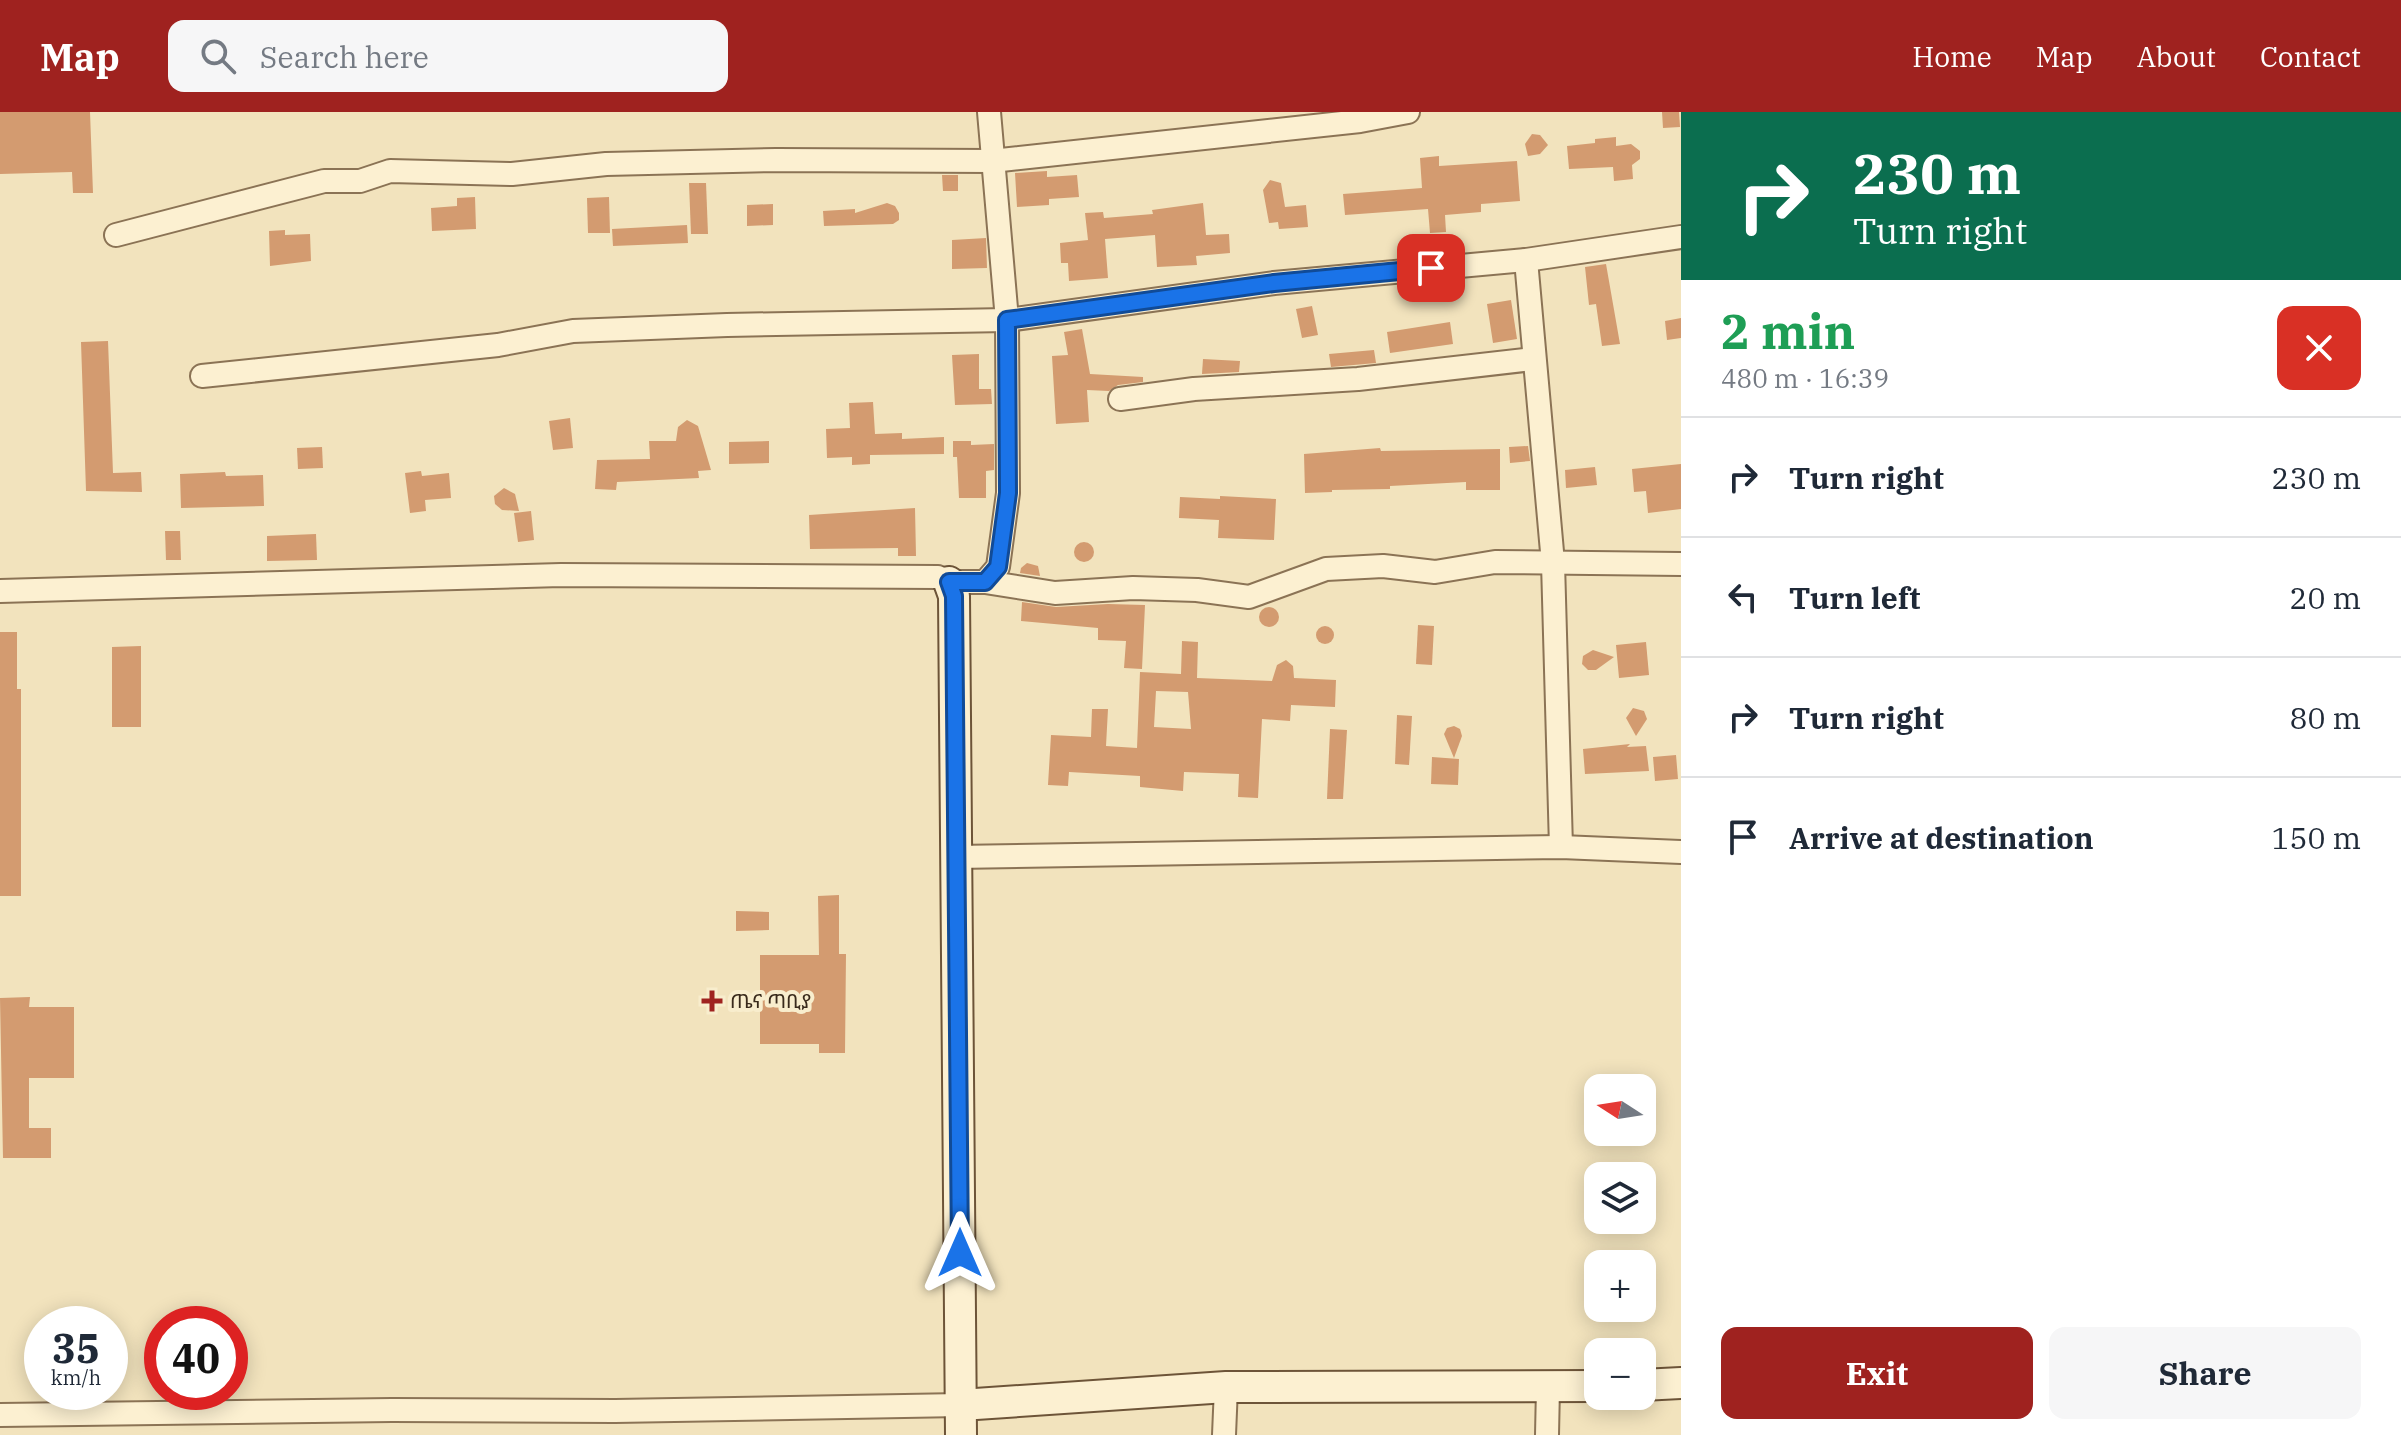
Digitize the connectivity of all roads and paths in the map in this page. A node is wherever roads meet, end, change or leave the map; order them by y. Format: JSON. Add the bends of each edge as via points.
{"nodes":[{"id":1,"x":989,"y":112,"type":"edge"},
{"id":2,"x":1408,"y":112,"type":"edge"},
{"id":3,"x":992,"y":161,"type":"junction"},
{"id":4,"x":116,"y":235,"type":"dead end"},
{"id":5,"x":1681,"y":237,"type":"edge"},
{"id":6,"x":1526,"y":260,"type":"junction"},
{"id":7,"x":1007,"y":320,"type":"junction"},
{"id":8,"x":1533,"y":359,"type":"junction"},
{"id":9,"x":202,"y":376,"type":"dead end"},
{"id":10,"x":1120,"y":399,"type":"dead end"},
{"id":11,"x":1553,"y":563,"type":"junction"},
{"id":12,"x":1681,"y":564,"type":"edge"},
{"id":13,"x":949,"y":582,"type":"junction"},
{"id":14,"x":985,"y":582,"type":"junction"},
{"id":15,"x":0,"y":591,"type":"edge"},
{"id":16,"x":1561,"y":847,"type":"junction"},
{"id":17,"x":1681,"y":852,"type":"edge"},
{"id":18,"x":956,"y":857,"type":"junction"},
{"id":19,"x":1681,"y":1383,"type":"edge"},
{"id":20,"x":1656,"y":1384,"type":"edge"},
{"id":21,"x":1584,"y":1386,"type":"edge"},
{"id":22,"x":1226,"y":1387,"type":"junction"},
{"id":23,"x":1548,"y":1387,"type":"junction"},
{"id":24,"x":0,"y":1415,"type":"edge"},
{"id":25,"x":961,"y":1420,"type":"edge"},
{"id":26,"x":1224,"y":1435,"type":"edge"},
{"id":27,"x":1547,"y":1435,"type":"edge"}],
"edges":[{"from":1,"to":3,"type":"street"},
{"from":2,"to":3,"type":"street"},
{"from":3,"to":4,"type":"street","via":[[606,164],[512,174],[390,171],[360,181],[324,181]]},
{"from":3,"to":7,"type":"street"},
{"from":5,"to":6,"type":"street"},
{"from":6,"to":7,"type":"street","via":[[1274,283]]},
{"from":6,"to":8,"type":"street"},
{"from":7,"to":9,"type":"street","via":[[573,331],[498,345]]},
{"from":7,"to":14,"type":"street","via":[[1008,493],[998,567]]},
{"from":8,"to":10,"type":"street"},
{"from":8,"to":11,"type":"street"},
{"from":11,"to":12,"type":"street"},
{"from":11,"to":14,"type":"street","via":[[1495,562],[1435,572],[1383,566],[1326,569],[1249,597],[1133,588],[1055,593]]},
{"from":11,"to":16,"type":"street"},
{"from":13,"to":14,"type":"street"},
{"from":13,"to":15,"type":"street","via":[[938,577],[561,575]]},
{"from":13,"to":18,"type":"street","via":[[954,596]]},
{"from":16,"to":17,"type":"street"},
{"from":16,"to":18,"type":"street"},
{"from":18,"to":25,"type":"street"},
{"from":19,"to":20,"type":"street"},
{"from":21,"to":23,"type":"street"},
{"from":22,"to":23,"type":"street"},
{"from":22,"to":25,"type":"street"},
{"from":22,"to":26,"type":"street"},
{"from":23,"to":27,"type":"street"},
{"from":24,"to":25,"type":"street","via":[[615,1411]]}]}
